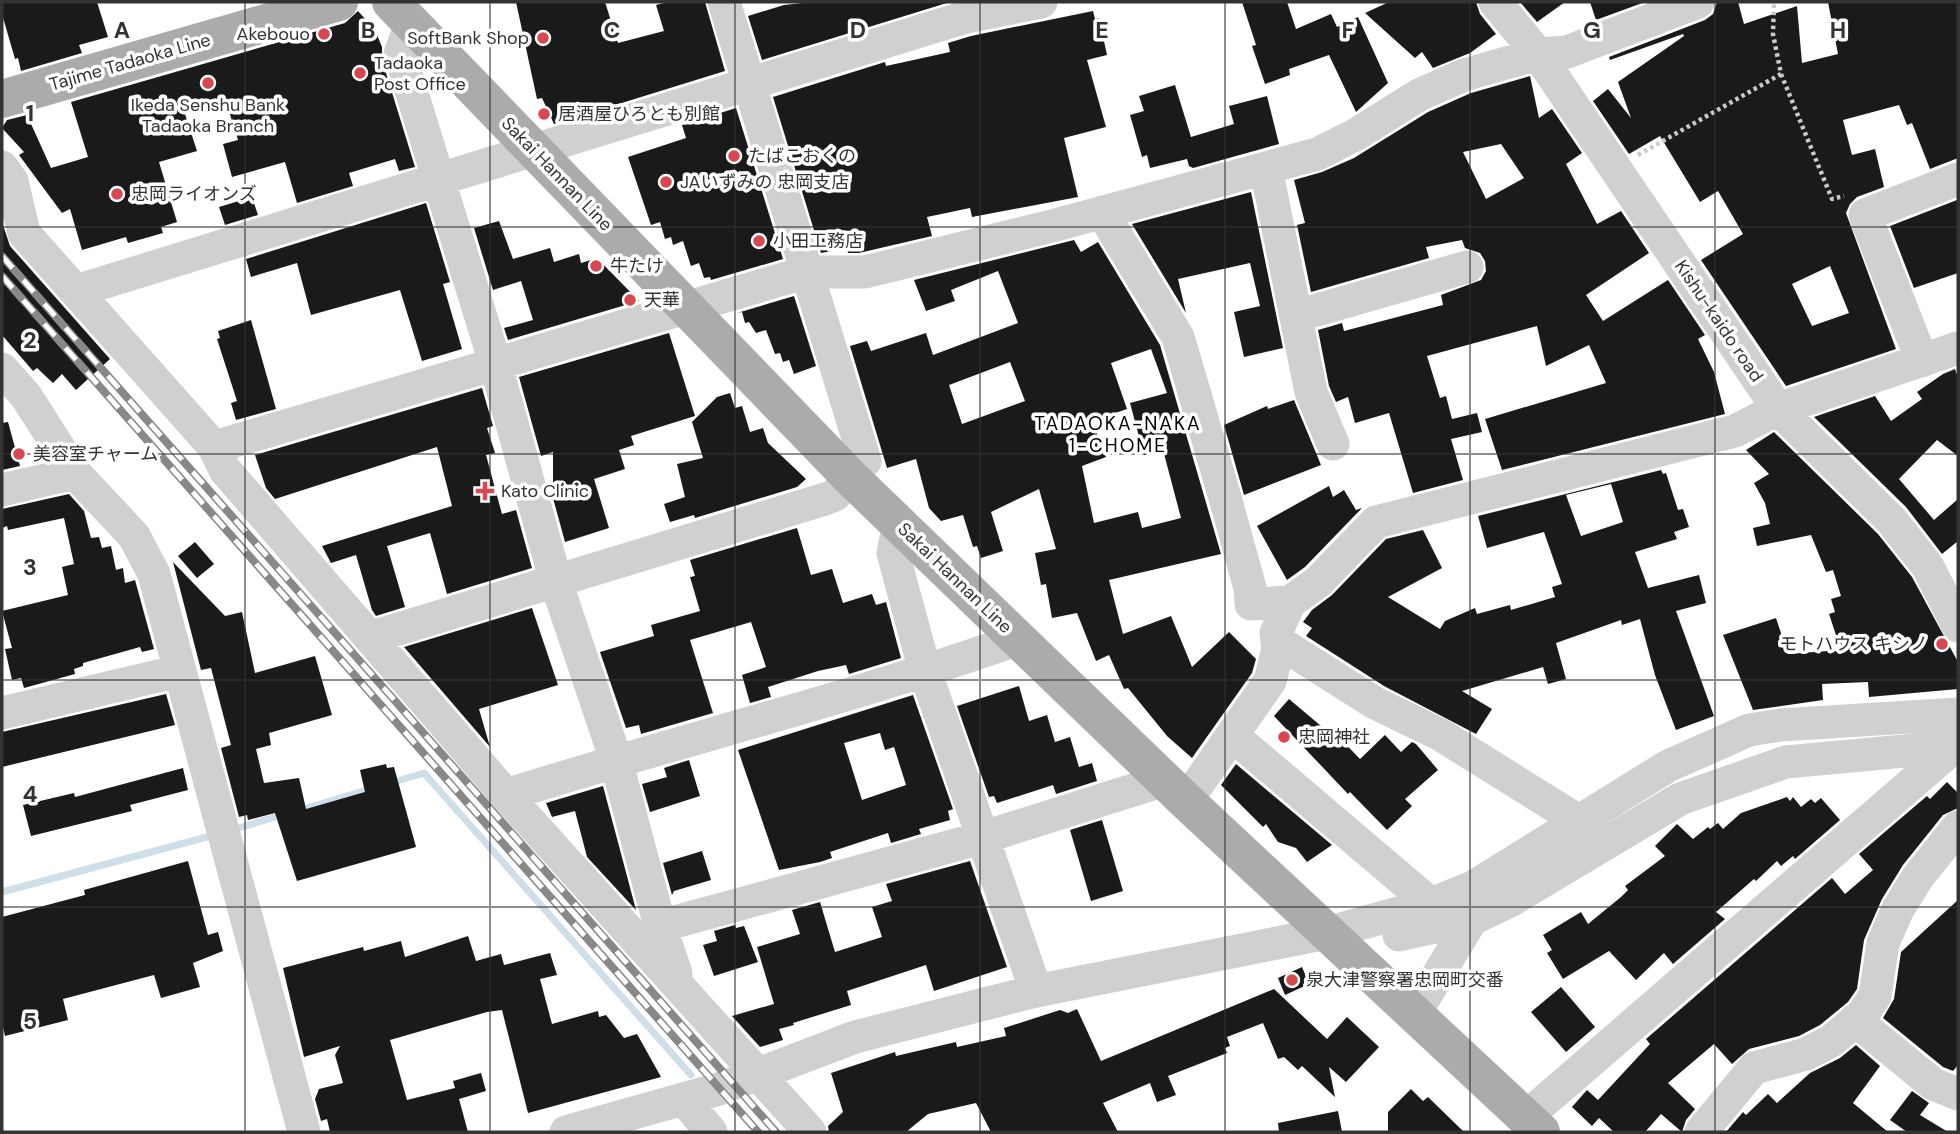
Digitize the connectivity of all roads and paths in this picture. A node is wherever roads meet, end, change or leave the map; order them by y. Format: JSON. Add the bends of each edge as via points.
{"nodes":[{"id":1,"x":339,"y":2,"type":"edge"},
{"id":2,"x":724,"y":2,"type":"edge"},
{"id":3,"x":1041,"y":2,"type":"edge"},
{"id":4,"x":1495,"y":2,"type":"edge"},
{"id":5,"x":1698,"y":2,"type":"edge"},
{"id":6,"x":1774,"y":2,"type":"edge"},
{"id":7,"x":963,"y":9,"type":"edge"},
{"id":8,"x":401,"y":13,"type":"edge"},
{"id":9,"x":1538,"y":54,"type":"junction"},
{"id":10,"x":1781,"y":74,"type":"junction"},
{"id":11,"x":748,"y":85,"type":"junction"},
{"id":12,"x":3,"y":94,"type":"edge"},
{"id":13,"x":535,"y":151,"type":"junction"},
{"id":14,"x":2,"y":167,"type":"edge"},
{"id":15,"x":1615,"y":167,"type":"junction"},
{"id":16,"x":1266,"y":168,"type":"junction"},
{"id":17,"x":438,"y":179,"type":"junction"},
{"id":18,"x":1958,"y":179,"type":"edge"},
{"id":19,"x":1102,"y":212,"type":"junction"},
{"id":20,"x":1865,"y":215,"type":"junction"},
{"id":21,"x":1467,"y":267,"type":"dead end"},
{"id":22,"x":807,"y":272,"type":"junction"},
{"id":23,"x":76,"y":291,"type":"junction"},
{"id":24,"x":688,"y":308,"type":"junction"},
{"id":25,"x":1296,"y":317,"type":"junction"},
{"id":26,"x":1958,"y":348,"type":"edge"},
{"id":27,"x":1922,"y":360,"type":"junction"},
{"id":28,"x":496,"y":366,"type":"junction"},
{"id":29,"x":2,"y":369,"type":"edge"},
{"id":30,"x":1778,"y":409,"type":"junction"},
{"id":31,"x":1333,"y":444,"type":"dead end"},
{"id":32,"x":214,"y":447,"type":"junction"},
{"id":33,"x":75,"y":473,"type":"junction"},
{"id":34,"x":852,"y":479,"type":"junction"},
{"id":35,"x":2,"y":490,"type":"edge"},
{"id":36,"x":899,"y":524,"type":"junction"},
{"id":37,"x":556,"y":582,"type":"junction"},
{"id":38,"x":1290,"y":602,"type":"junction"},
{"id":39,"x":1958,"y":626,"type":"edge"},
{"id":40,"x":372,"y":637,"type":"junction"},
{"id":41,"x":1019,"y":639,"type":"junction"},
{"id":42,"x":1277,"y":641,"type":"junction"},
{"id":43,"x":179,"y":671,"type":"junction"},
{"id":44,"x":925,"y":671,"type":"junction"},
{"id":45,"x":2,"y":713,"type":"edge"},
{"id":46,"x":1958,"y":714,"type":"edge"},
{"id":47,"x":1780,"y":725,"type":"junction"},
{"id":48,"x":1233,"y":736,"type":"junction"},
{"id":49,"x":1957,"y":746,"type":"edge"},
{"id":50,"x":1688,"y":756,"type":"junction"},
{"id":51,"x":616,"y":760,"type":"junction"},
{"id":52,"x":1786,"y":762,"type":"junction"},
{"id":53,"x":1703,"y":789,"type":"junction"},
{"id":54,"x":1176,"y":790,"type":"junction"},
{"id":55,"x":506,"y":795,"type":"junction"},
{"id":56,"x":1577,"y":820,"type":"junction"},
{"id":57,"x":1958,"y":827,"type":"edge"},
{"id":58,"x":981,"y":838,"type":"junction"},
{"id":59,"x":1431,"y":904,"type":"junction"},
{"id":60,"x":1472,"y":919,"type":"junction"},
{"id":61,"x":660,"y":926,"type":"junction"},
{"id":62,"x":1327,"y":933,"type":"junction"},
{"id":63,"x":681,"y":986,"type":"junction"},
{"id":64,"x":1036,"y":991,"type":"junction"},
{"id":65,"x":1415,"y":1013,"type":"junction"},
{"id":66,"x":1855,"y":1020,"type":"junction"},
{"id":67,"x":759,"y":1074,"type":"junction"},
{"id":68,"x":1958,"y":1094,"type":"edge"},
{"id":69,"x":684,"y":1099,"type":"junction"},
{"id":70,"x":1534,"y":1125,"type":"edge"},
{"id":71,"x":304,"y":1132,"type":"edge"},
{"id":72,"x":566,"y":1132,"type":"edge"},
{"id":73,"x":710,"y":1132,"type":"edge"},
{"id":74,"x":810,"y":1132,"type":"edge"},
{"id":75,"x":1700,"y":1132,"type":"edge"}],
"edges":[{"from":1,"to":12,"type":"main road","name":"Tajime Tadaoka Line"},
{"from":2,"to":11,"type":"street"},
{"from":3,"to":7,"type":"street"},
{"from":4,"to":9,"type":"street","name":"Kishu-kaido road"},
{"from":5,"to":9,"type":"street","via":[[1567,52]]},
{"from":6,"to":10,"type":"path","via":[[1773,33]]},
{"from":7,"to":11,"type":"street"},
{"from":8,"to":13,"type":"main road","name":"Sakai Hannan Line"},
{"from":8,"to":17,"type":"street","via":[[400,54]]},
{"from":9,"to":15,"type":"street","name":"Kishu-kaido road"},
{"from":9,"to":16,"type":"street","via":[[1464,75],[1419,95],[1317,154]]},
{"from":10,"to":15,"type":"path"},
{"from":10,"to":20,"type":"path","via":[[1832,199],[1857,194]]},
{"from":11,"to":13,"type":"street"},
{"from":11,"to":22,"type":"street"},
{"from":13,"to":17,"type":"street"},
{"from":13,"to":24,"type":"main road","name":"Sakai Hannan Line"},
{"from":14,"to":23,"type":"street","via":[[12,181],[24,233]]},
{"from":15,"to":30,"type":"street","name":"Kishu-kaido road"},
{"from":16,"to":19,"type":"street"},
{"from":16,"to":25,"type":"street"},
{"from":17,"to":23,"type":"street"},
{"from":17,"to":28,"type":"street"},
{"from":18,"to":20,"type":"street"},
{"from":19,"to":22,"type":"street","via":[[865,272]]},
{"from":19,"to":38,"type":"street","via":[[1178,337],[1251,604]]},
{"from":20,"to":27,"type":"street"},
{"from":21,"to":25,"type":"street"},
{"from":22,"to":24,"type":"street"},
{"from":22,"to":34,"type":"street","via":[[865,461]]},
{"from":23,"to":32,"type":"street"},
{"from":24,"to":28,"type":"street"},
{"from":24,"to":34,"type":"main road","name":"Sakai Hannan Line"},
{"from":25,"to":31,"type":"street","via":[[1311,392]]},
{"from":26,"to":27,"type":"street"},
{"from":27,"to":30,"type":"street"},
{"from":28,"to":32,"type":"street"},
{"from":28,"to":37,"type":"street"},
{"from":29,"to":33,"type":"street","via":[[33,405]]},
{"from":30,"to":38,"type":"street","via":[[1735,431],[1376,522],[1318,582]]},
{"from":30,"to":39,"type":"street","name":"Kishu-kaido road","via":[[1892,521],[1928,567]]},
{"from":32,"to":40,"type":"street","via":[[225,470]]},
{"from":33,"to":35,"type":"street"},
{"from":33,"to":43,"type":"street","via":[[145,553]]},
{"from":34,"to":36,"type":"main road","name":"Sakai Hannan Line"},
{"from":34,"to":37,"type":"street","via":[[825,499]]},
{"from":36,"to":41,"type":"main road","name":"Sakai Hannan Line"},
{"from":36,"to":44,"type":"street","via":[[893,552]]},
{"from":37,"to":40,"type":"street"},
{"from":37,"to":51,"type":"street"},
{"from":38,"to":42,"type":"street"},
{"from":40,"to":55,"type":"street"},
{"from":41,"to":44,"type":"street"},
{"from":41,"to":54,"type":"main road","name":"Sakai Hannan Line"},
{"from":42,"to":48,"type":"street","via":[[1270,681]]},
{"from":42,"to":56,"type":"street"},
{"from":43,"to":45,"type":"street"},
{"from":43,"to":71,"type":"street"},
{"from":44,"to":51,"type":"street"},
{"from":44,"to":58,"type":"street"},
{"from":46,"to":47,"type":"street"},
{"from":47,"to":50,"type":"street","via":[[1749,730]]},
{"from":47,"to":52,"type":"street"},
{"from":48,"to":54,"type":"street"},
{"from":48,"to":59,"type":"street"},
{"from":49,"to":52,"type":"street"},
{"from":49,"to":70,"type":"street"},
{"from":50,"to":53,"type":"street"},
{"from":50,"to":56,"type":"street"},
{"from":51,"to":55,"type":"street"},
{"from":51,"to":61,"type":"street"},
{"from":52,"to":53,"type":"street"},
{"from":53,"to":60,"type":"street"},
{"from":54,"to":58,"type":"street"},
{"from":54,"to":62,"type":"main road","name":"Sakai Hannan Line"},
{"from":55,"to":63,"type":"street"},
{"from":56,"to":59,"type":"street","via":[[1473,887]]},
{"from":57,"to":66,"type":"street","via":[[1898,909],[1883,943],[1875,996]]},
{"from":58,"to":61,"type":"street"},
{"from":58,"to":64,"type":"street"},
{"from":59,"to":62,"type":"street"},
{"from":60,"to":62,"type":"street","via":[[1377,940]]},
{"from":60,"to":65,"type":"street"},
{"from":61,"to":63,"type":"street"},
{"from":62,"to":64,"type":"street"},
{"from":62,"to":65,"type":"main road","name":"Sakai Hannan Line"},
{"from":63,"to":67,"type":"street"},
{"from":64,"to":67,"type":"street","via":[[855,1037]]},
{"from":65,"to":70,"type":"main road","name":"Sakai Hannan Line"},
{"from":66,"to":68,"type":"street","via":[[1933,1084]]},
{"from":66,"to":75,"type":"street","via":[[1831,1041],[1806,1054],[1754,1068]]},
{"from":67,"to":69,"type":"street"},
{"from":67,"to":74,"type":"street"},
{"from":69,"to":72,"type":"street"},
{"from":69,"to":73,"type":"street"}]}
